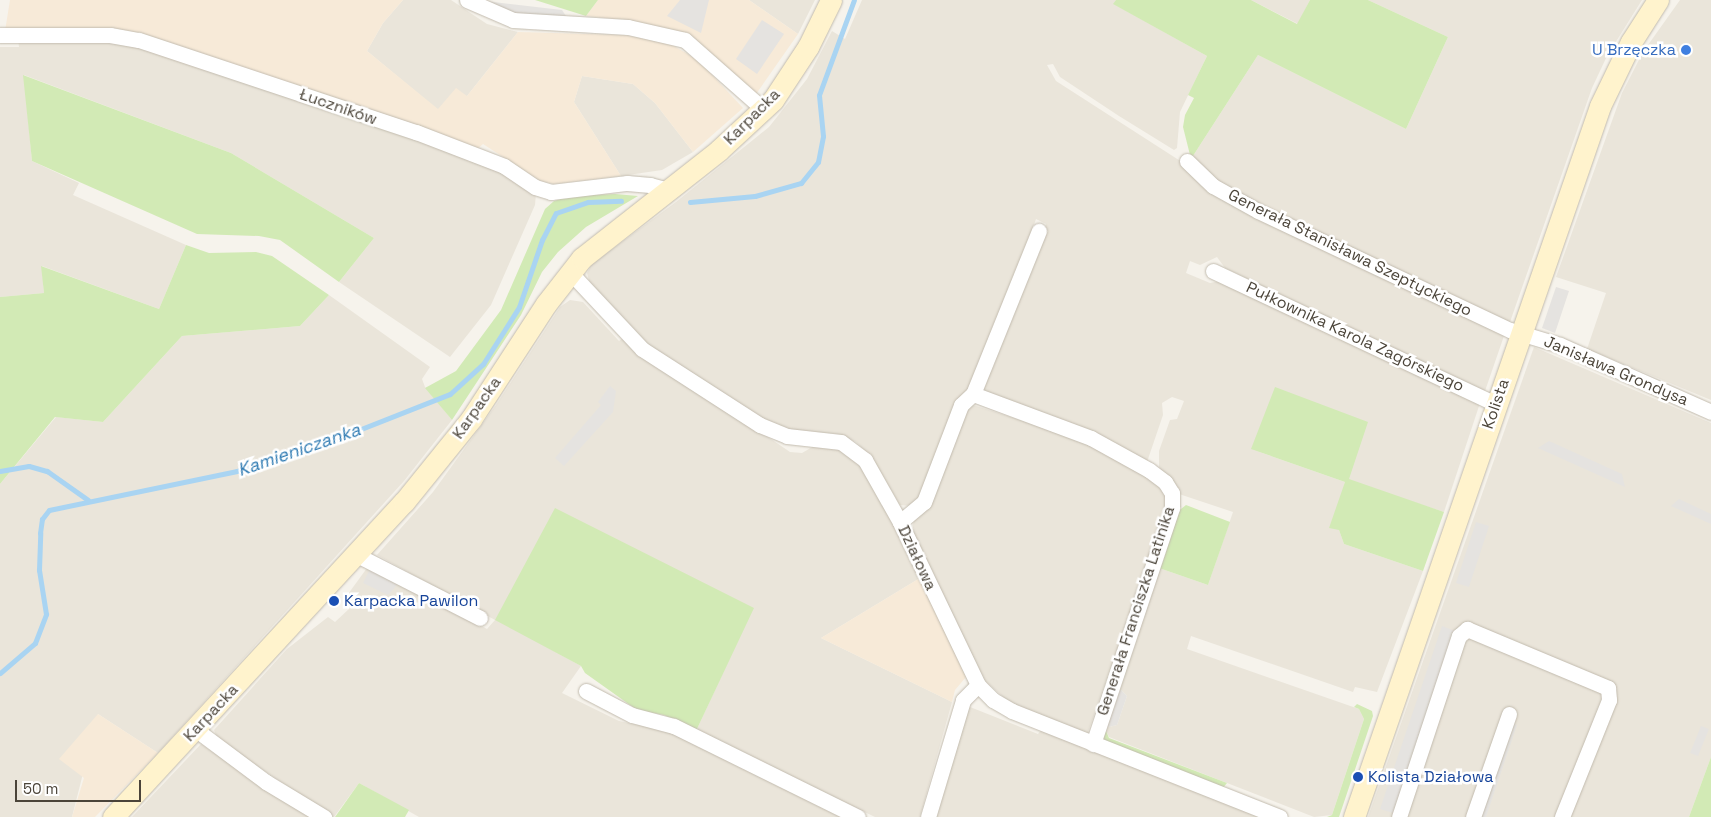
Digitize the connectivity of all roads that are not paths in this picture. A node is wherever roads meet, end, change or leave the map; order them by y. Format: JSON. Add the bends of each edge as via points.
{"nodes":[{"id":1,"x":467,"y":0,"type":"edge"},
{"id":2,"x":831,"y":0,"type":"edge"},
{"id":3,"x":1658,"y":0,"type":"edge"},
{"id":4,"x":0,"y":35,"type":"edge"},
{"id":5,"x":763,"y":110,"type":"junction"},
{"id":6,"x":1187,"y":161,"type":"dead end"},
{"id":7,"x":669,"y":190,"type":"junction"},
{"id":8,"x":1038,"y":231,"type":"dead end"},
{"id":9,"x":1213,"y":271,"type":"dead end"},
{"id":10,"x":570,"y":272,"type":"junction"},
{"id":11,"x":1521,"y":333,"type":"junction"},
{"id":12,"x":973,"y":394,"type":"junction"},
{"id":13,"x":1496,"y":404,"type":"junction"},
{"id":14,"x":1711,"y":412,"type":"edge"},
{"id":15,"x":900,"y":522,"type":"junction"},
{"id":16,"x":356,"y":555,"type":"junction"},
{"id":17,"x":480,"y":618,"type":"dead end"},
{"id":18,"x":978,"y":685,"type":"junction"},
{"id":19,"x":586,"y":692,"type":"dead end"},
{"id":20,"x":1509,"y":714,"type":"dead end"},
{"id":21,"x":195,"y":729,"type":"junction"},
{"id":22,"x":1093,"y":744,"type":"junction"},
{"id":23,"x":113,"y":817,"type":"edge"},
{"id":24,"x":324,"y":817,"type":"edge"},
{"id":25,"x":858,"y":817,"type":"edge"},
{"id":26,"x":928,"y":817,"type":"edge"},
{"id":27,"x":1280,"y":817,"type":"edge"},
{"id":28,"x":1354,"y":817,"type":"edge"},
{"id":29,"x":1399,"y":817,"type":"edge"},
{"id":30,"x":1473,"y":817,"type":"edge"},
{"id":31,"x":1562,"y":817,"type":"edge"}],
"edges":[{"from":1,"to":5,"type":"street","via":[[513,20],[628,27],[685,40]]},
{"from":2,"to":5,"type":"street","name":"Karpacka","via":[[792,73]]},
{"from":3,"to":11,"type":"street","name":"Kolista","via":[[1631,42],[1600,106]]},
{"from":4,"to":7,"type":"street","name":"Łuczników","via":[[110,35],[138,40],[416,132],[504,166],[535,187],[551,192],[627,183],[650,184]]},
{"from":5,"to":7,"type":"street","name":"Karpacka"},
{"from":6,"to":11,"type":"street","name":"Generała Stanisława Szeptyckiego","via":[[1213,186],[1258,212]]},
{"from":7,"to":10,"type":"street","name":"Karpacka","via":[[597,245]]},
{"from":8,"to":12,"type":"street"},
{"from":9,"to":13,"type":"street","name":"Pułkownika Karola Zagórskiego"},
{"from":10,"to":15,"type":"street","name":"Działowa","via":[[642,349],[760,426],[787,436],[841,442],[858,452],[872,469]]},
{"from":10,"to":16,"type":"street","name":"Karpacka","via":[[471,419]]},
{"from":11,"to":13,"type":"street","name":"Kolista"},
{"from":11,"to":14,"type":"street","name":"Janisława Grondysa","via":[[1560,345]]},
{"from":12,"to":15,"type":"street","via":[[961,405],[924,502]]},
{"from":12,"to":22,"type":"street","name":"Generała Franciszka Latinika","via":[[1091,438],[1149,470],[1165,482],[1172,493],[1172,508]]},
{"from":13,"to":28,"type":"street","name":"Kolista"},
{"from":15,"to":18,"type":"street","name":"Działowa"},
{"from":16,"to":17,"type":"street"},
{"from":16,"to":21,"type":"street","name":"Karpacka"},
{"from":18,"to":22,"type":"street","name":"Działowa","via":[[992,700],[1012,711]]},
{"from":18,"to":26,"type":"street","via":[[963,700]]},
{"from":19,"to":25,"type":"street","via":[[632,715],[674,726]]},
{"from":20,"to":30,"type":"street"},
{"from":21,"to":23,"type":"street","name":"Karpacka"},
{"from":21,"to":24,"type":"street","via":[[266,782]]},
{"from":22,"to":27,"type":"street","name":"Działowa"},
{"from":29,"to":31,"type":"street","via":[[1459,636],[1467,629],[1608,688],[1609,700]]}]}
